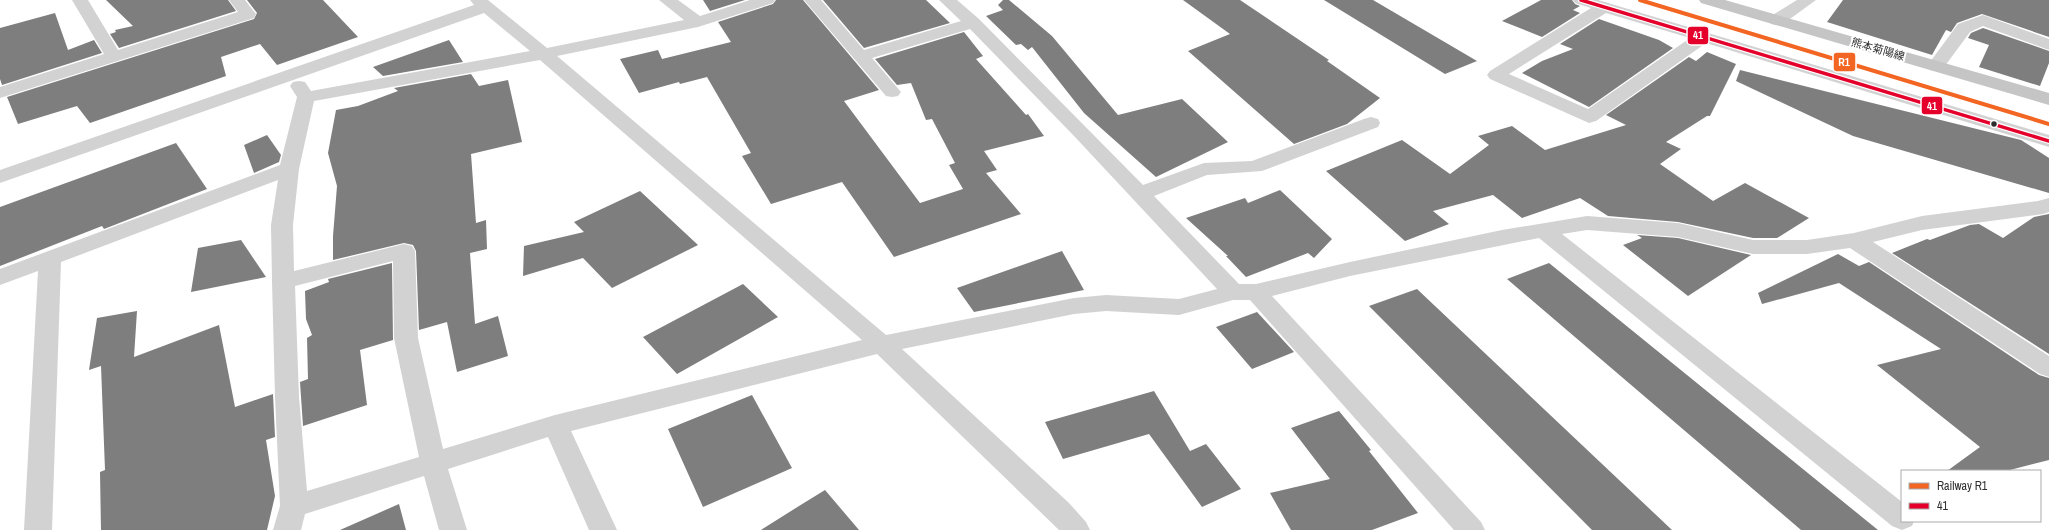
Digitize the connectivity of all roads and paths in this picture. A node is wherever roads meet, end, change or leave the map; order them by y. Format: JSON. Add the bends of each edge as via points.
{"nodes":[{"id":1,"x":80,"y":0,"type":"edge"},
{"id":2,"x":237,"y":0,"type":"edge"},
{"id":3,"x":666,"y":0,"type":"edge"},
{"id":4,"x":767,"y":0,"type":"edge"},
{"id":5,"x":812,"y":0,"type":"edge"},
{"id":6,"x":947,"y":0,"type":"edge"},
{"id":7,"x":1581,"y":0,"type":"edge"},
{"id":8,"x":1707,"y":0,"type":"edge"},
{"id":9,"x":1808,"y":0,"type":"edge"},
{"id":10,"x":481,"y":3,"type":"edge"},
{"id":11,"x":1604,"y":7,"type":"junction"},
{"id":12,"x":1777,"y":20,"type":"junction"},
{"id":13,"x":698,"y":22,"type":"junction"},
{"id":14,"x":973,"y":23,"type":"junction"},
{"id":15,"x":1702,"y":38,"type":"junction"},
{"id":16,"x":2049,"y":44,"type":"edge"},
{"id":17,"x":544,"y":54,"type":"junction"},
{"id":18,"x":861,"y":56,"type":"junction"},
{"id":19,"x":114,"y":57,"type":"junction"},
{"id":20,"x":1936,"y":66,"type":"junction"},
{"id":21,"x":292,"y":75,"type":"junction"},
{"id":22,"x":892,"y":92,"type":"dead end"},
{"id":23,"x":0,"y":93,"type":"edge"},
{"id":24,"x":306,"y":97,"type":"junction"},
{"id":25,"x":2049,"y":99,"type":"edge"},
{"id":26,"x":1371,"y":124,"type":"dead end"},
{"id":27,"x":2049,"y":142,"type":"edge"},
{"id":28,"x":289,"y":169,"type":"junction"},
{"id":29,"x":0,"y":177,"type":"edge"},
{"id":30,"x":1140,"y":194,"type":"junction"},
{"id":31,"x":2049,"y":204,"type":"edge"},
{"id":32,"x":1543,"y":230,"type":"junction"},
{"id":33,"x":1854,"y":240,"type":"junction"},
{"id":34,"x":50,"y":258,"type":"junction"},
{"id":35,"x":0,"y":277,"type":"edge"},
{"id":36,"x":283,"y":281,"type":"junction"},
{"id":37,"x":1245,"y":292,"type":"junction"},
{"id":38,"x":882,"y":344,"type":"junction"},
{"id":39,"x":2049,"y":368,"type":"edge"},
{"id":40,"x":555,"y":425,"type":"junction"},
{"id":41,"x":433,"y":463,"type":"junction"},
{"id":42,"x":294,"y":506,"type":"junction"},
{"id":43,"x":1901,"y":517,"type":"edge"},
{"id":44,"x":1907,"y":522,"type":"edge"},
{"id":45,"x":38,"y":530,"type":"edge"},
{"id":46,"x":287,"y":530,"type":"edge"},
{"id":47,"x":453,"y":530,"type":"edge"},
{"id":48,"x":603,"y":530,"type":"edge"},
{"id":49,"x":1076,"y":530,"type":"edge"},
{"id":50,"x":1471,"y":530,"type":"edge"},
{"id":51,"x":1917,"y":530,"type":"edge"}],
"edges":[{"from":1,"to":19,"type":"street"},
{"from":2,"to":19,"type":"street","via":[[248,14]]},
{"from":3,"to":13,"type":"street"},
{"from":4,"to":13,"type":"street"},
{"from":5,"to":18,"type":"street"},
{"from":6,"to":14,"type":"street"},
{"from":7,"to":11,"type":"street"},
{"from":8,"to":12,"type":"main road","name":"熊本菊陽線"},
{"from":9,"to":12,"type":"street"},
{"from":10,"to":17,"type":"street"},
{"from":10,"to":21,"type":"street"},
{"from":11,"to":15,"type":"street"},
{"from":11,"to":15,"type":"street","via":[[1496,74],[1589,117]]},
{"from":12,"to":20,"type":"main road","name":"熊本菊陽線"},
{"from":13,"to":17,"type":"street"},
{"from":14,"to":18,"type":"street"},
{"from":14,"to":30,"type":"street"},
{"from":15,"to":27,"type":"street"},
{"from":16,"to":20,"type":"street","via":[[1983,20],[1964,28]]},
{"from":17,"to":24,"type":"street"},
{"from":17,"to":38,"type":"street"},
{"from":18,"to":22,"type":"street"},
{"from":19,"to":23,"type":"street"},
{"from":20,"to":25,"type":"main road","name":"熊本菊陽線"},
{"from":21,"to":24,"type":"street"},
{"from":21,"to":29,"type":"street"},
{"from":24,"to":28,"type":"street"},
{"from":26,"to":30,"type":"street","via":[[1255,167],[1204,169]]},
{"from":28,"to":34,"type":"street"},
{"from":28,"to":36,"type":"street","via":[[282,225]]},
{"from":30,"to":37,"type":"street"},
{"from":31,"to":33,"type":"street","via":[[2043,207],[1922,223]]},
{"from":32,"to":33,"type":"street","via":[[1587,223],[1678,230],[1753,247],[1807,247]]},
{"from":32,"to":37,"type":"street"},
{"from":32,"to":43,"type":"street"},
{"from":33,"to":39,"type":"street"},
{"from":34,"to":35,"type":"street"},
{"from":34,"to":45,"type":"street"},
{"from":36,"to":41,"type":"street","via":[[404,251],[406,338]]},
{"from":36,"to":42,"type":"street"},
{"from":37,"to":38,"type":"street","via":[[1179,306],[1106,303],[1074,306]]},
{"from":37,"to":50,"type":"street"},
{"from":38,"to":40,"type":"street"},
{"from":38,"to":49,"type":"street"},
{"from":40,"to":41,"type":"street"},
{"from":40,"to":48,"type":"street"},
{"from":41,"to":42,"type":"street"},
{"from":41,"to":47,"type":"street"},
{"from":42,"to":46,"type":"street"},
{"from":44,"to":51,"type":"street"}]}
